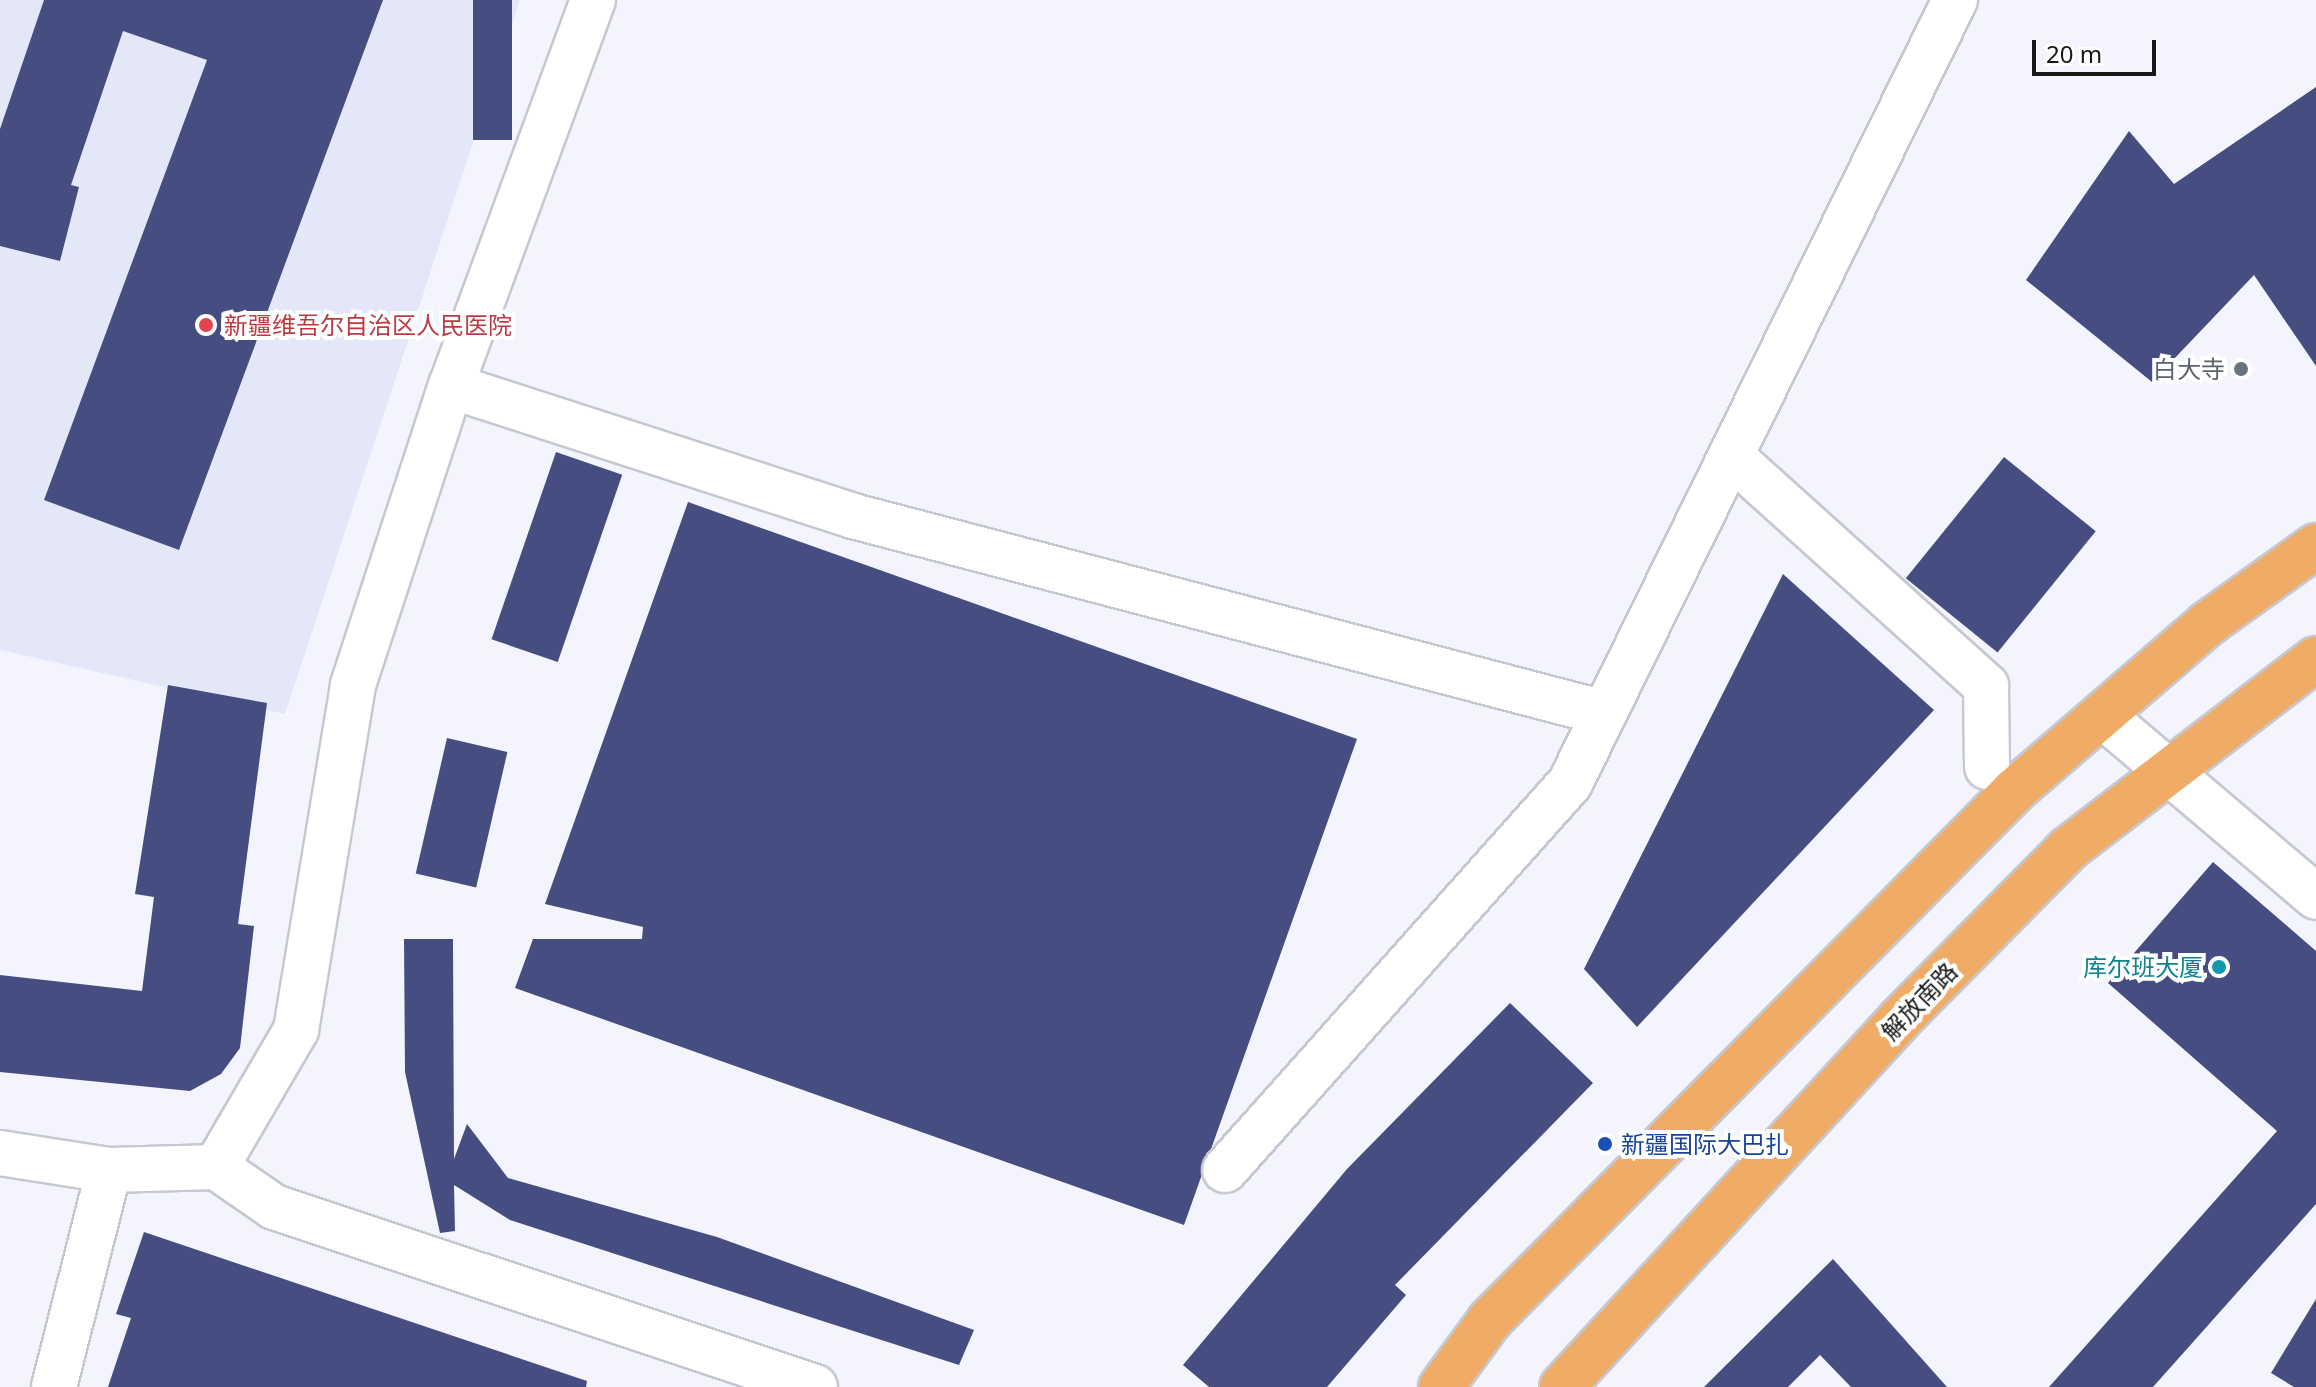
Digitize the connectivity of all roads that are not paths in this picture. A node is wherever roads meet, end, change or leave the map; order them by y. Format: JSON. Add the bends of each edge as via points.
{"nodes":[{"id":1,"x":1955,"y":0,"type":"edge"},
{"id":2,"x":578,"y":4,"type":"edge"},
{"id":3,"x":451,"y":386,"type":"junction"},
{"id":4,"x":1732,"y":457,"type":"junction"},
{"id":5,"x":2316,"y":546,"type":"edge"},
{"id":6,"x":2316,"y":659,"type":"edge"},
{"id":7,"x":1604,"y":713,"type":"junction"},
{"id":8,"x":2104,"y":717,"type":"junction"},
{"id":9,"x":1987,"y":767,"type":"dead end"},
{"id":10,"x":2171,"y":770,"type":"junction"},
{"id":11,"x":2316,"y":897,"type":"edge"},
{"id":12,"x":0,"y":1153,"type":"edge"},
{"id":13,"x":216,"y":1167,"type":"junction"},
{"id":14,"x":109,"y":1170,"type":"junction"},
{"id":15,"x":1225,"y":1170,"type":"dead end"},
{"id":16,"x":54,"y":1387,"type":"edge"},
{"id":17,"x":815,"y":1387,"type":"edge"},
{"id":18,"x":1441,"y":1387,"type":"edge"},
{"id":19,"x":1562,"y":1387,"type":"edge"}],
"edges":[{"from":1,"to":4,"type":"street"},
{"from":2,"to":3,"type":"street"},
{"from":3,"to":7,"type":"street","via":[[853,516]]},
{"from":3,"to":13,"type":"street","via":[[353,685],[296,1030]]},
{"from":4,"to":7,"type":"street"},
{"from":4,"to":9,"type":"street","via":[[1986,686]]},
{"from":5,"to":8,"type":"main road","via":[[2207,624]]},
{"from":6,"to":10,"type":"main road","name":"解放南路"},
{"from":7,"to":15,"type":"street","via":[[1570,783]]},
{"from":8,"to":10,"type":"street"},
{"from":8,"to":18,"type":"main road","via":[[2015,790],[1535,1274],[1490,1320]]},
{"from":10,"to":11,"type":"street"},
{"from":10,"to":19,"type":"main road","name":"解放南路","via":[[2068,849],[1900,1019]]},
{"from":12,"to":14,"type":"street"},
{"from":13,"to":14,"type":"street"},
{"from":13,"to":17,"type":"street","via":[[274,1207]]},
{"from":14,"to":16,"type":"street"}]}
